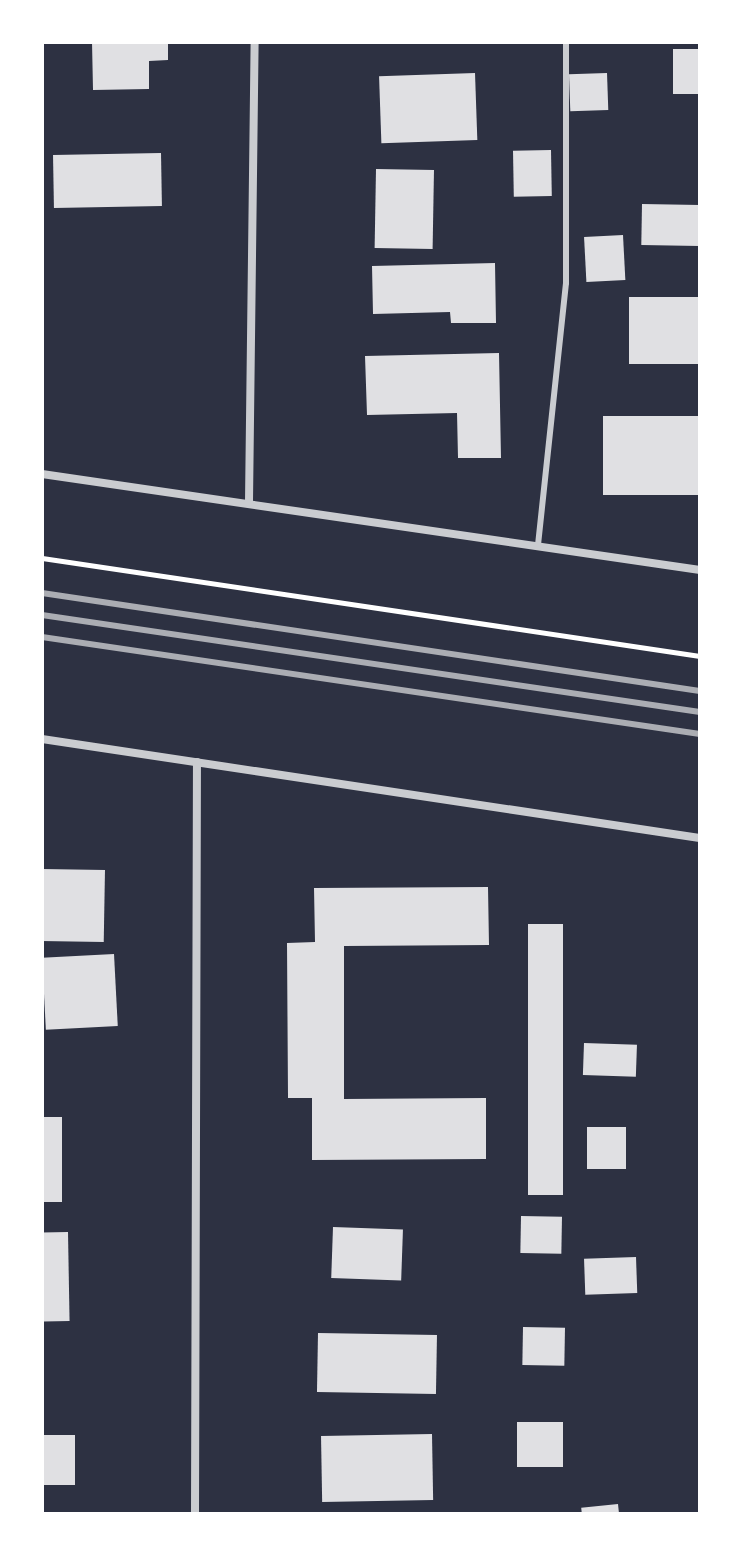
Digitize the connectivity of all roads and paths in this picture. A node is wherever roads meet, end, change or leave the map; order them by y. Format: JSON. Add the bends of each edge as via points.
{"nodes":[{"id":1,"x":255,"y":42,"type":"edge"},
{"id":2,"x":566,"y":42,"type":"edge"},
{"id":3,"x":42,"y":474,"type":"edge"},
{"id":4,"x":249,"y":502,"type":"junction"},
{"id":5,"x":538,"y":545,"type":"junction"},
{"id":6,"x":42,"y":558,"type":"edge"},
{"id":7,"x":700,"y":570,"type":"edge"},
{"id":8,"x":700,"y":656,"type":"edge"},
{"id":9,"x":42,"y":739,"type":"edge"},
{"id":10,"x":197,"y":762,"type":"junction"},
{"id":11,"x":700,"y":838,"type":"edge"},
{"id":12,"x":195,"y":1514,"type":"edge"}],
"edges":[{"from":1,"to":4,"type":"street"},
{"from":2,"to":5,"type":"lane","via":[[566,283]]},
{"from":3,"to":4,"type":"street"},
{"from":4,"to":5,"type":"street"},
{"from":5,"to":7,"type":"street"},
{"from":6,"to":8,"type":"path"},
{"from":9,"to":10,"type":"street"},
{"from":10,"to":11,"type":"street"},
{"from":10,"to":12,"type":"street"}]}
